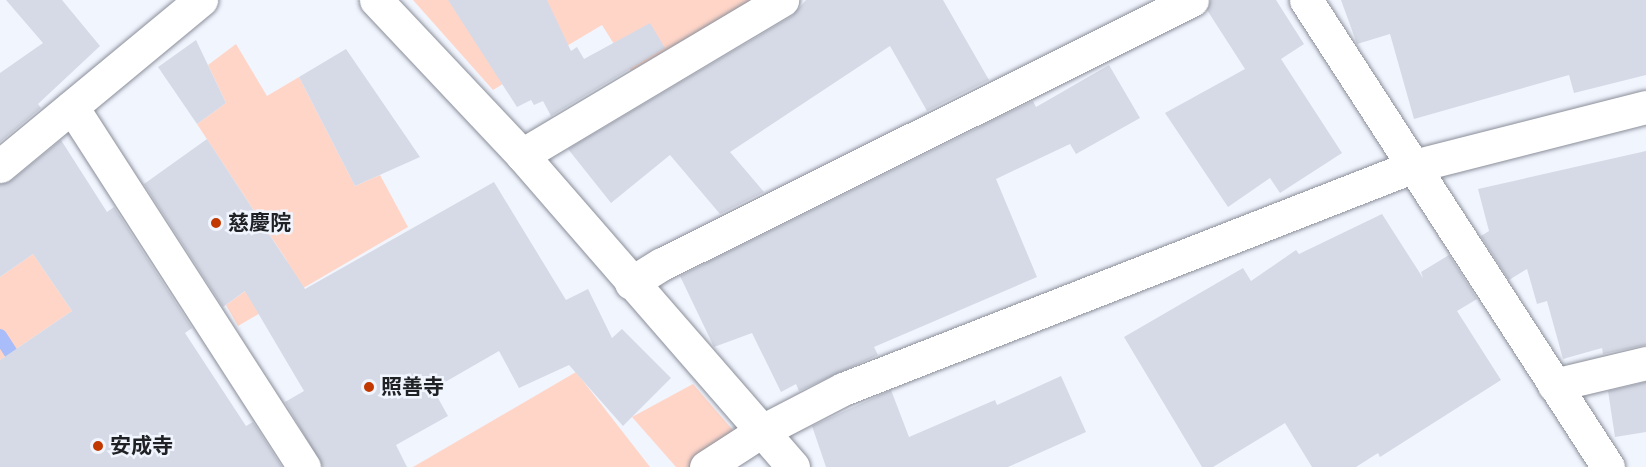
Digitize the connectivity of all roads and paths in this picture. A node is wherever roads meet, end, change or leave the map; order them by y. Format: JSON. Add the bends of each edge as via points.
{"nodes":[{"id":1,"x":201,"y":0,"type":"edge"},
{"id":2,"x":376,"y":0,"type":"edge"},
{"id":3,"x":782,"y":0,"type":"edge"},
{"id":4,"x":1192,"y":0,"type":"edge"},
{"id":5,"x":1306,"y":0,"type":"edge"},
{"id":6,"x":72,"y":107,"type":"junction"},
{"id":7,"x":1646,"y":107,"type":"edge"},
{"id":8,"x":522,"y":155,"type":"junction"},
{"id":9,"x":0,"y":166,"type":"edge"},
{"id":10,"x":1414,"y":166,"type":"junction"},
{"id":11,"x":631,"y":284,"type":"junction"},
{"id":12,"x":1646,"y":363,"type":"edge"},
{"id":13,"x":1554,"y":385,"type":"junction"},
{"id":14,"x":760,"y":432,"type":"junction"},
{"id":15,"x":304,"y":467,"type":"edge"},
{"id":16,"x":706,"y":467,"type":"edge"},
{"id":17,"x":793,"y":467,"type":"edge"},
{"id":18,"x":1608,"y":467,"type":"edge"}],
"edges":[{"from":1,"to":6,"type":"street"},
{"from":2,"to":8,"type":"street"},
{"from":3,"to":8,"type":"street"},
{"from":4,"to":11,"type":"street","via":[[662,264]]},
{"from":5,"to":10,"type":"street"},
{"from":6,"to":9,"type":"street"},
{"from":6,"to":15,"type":"street"},
{"from":7,"to":10,"type":"street"},
{"from":8,"to":11,"type":"street"},
{"from":10,"to":13,"type":"street"},
{"from":10,"to":14,"type":"street","via":[[843,389]]},
{"from":11,"to":14,"type":"street"},
{"from":12,"to":13,"type":"street"},
{"from":13,"to":18,"type":"street"},
{"from":14,"to":16,"type":"street"},
{"from":14,"to":17,"type":"street"}]}
